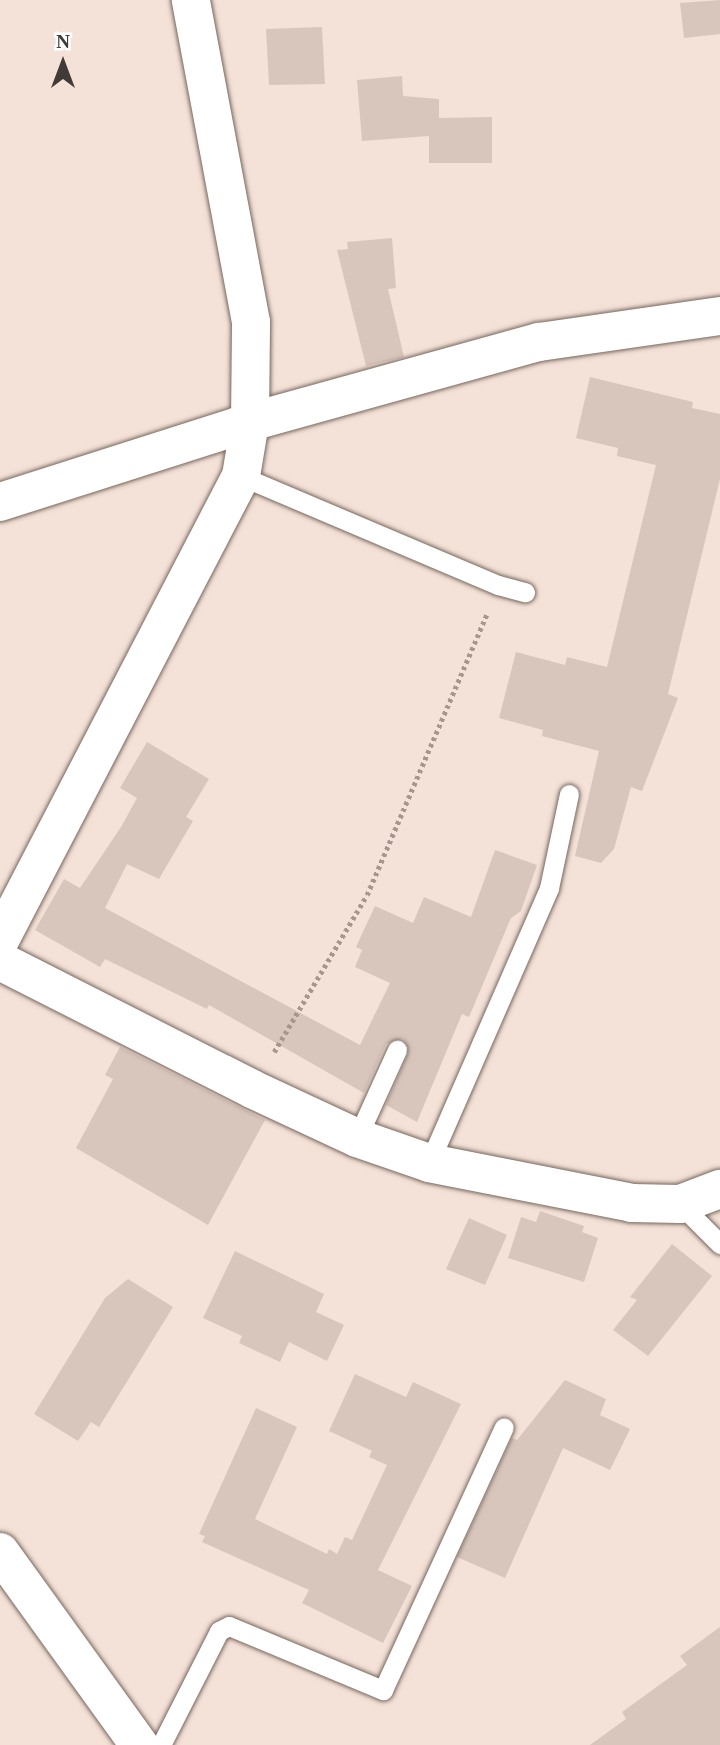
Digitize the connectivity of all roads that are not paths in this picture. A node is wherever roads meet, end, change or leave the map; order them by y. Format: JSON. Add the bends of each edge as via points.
{"nodes":[{"id":1,"x":191,"y":0,"type":"edge"},
{"id":2,"x":720,"y":316,"type":"edge"},
{"id":3,"x":250,"y":422,"type":"junction"},
{"id":4,"x":241,"y":476,"type":"junction"},
{"id":5,"x":0,"y":502,"type":"edge"},
{"id":6,"x":525,"y":592,"type":"dead end"},
{"id":7,"x":569,"y":794,"type":"dead end"},
{"id":8,"x":0,"y":940,"type":"edge"},
{"id":9,"x":0,"y":961,"type":"edge"},
{"id":10,"x":397,"y":1050,"type":"dead end"},
{"id":11,"x":356,"y":1138,"type":"junction"},
{"id":12,"x":429,"y":1163,"type":"junction"},
{"id":13,"x":720,"y":1189,"type":"edge"},
{"id":14,"x":680,"y":1205,"type":"junction"},
{"id":15,"x":720,"y":1244,"type":"edge"},
{"id":16,"x":504,"y":1427,"type":"dead end"},
{"id":17,"x":0,"y":1552,"type":"edge"},
{"id":18,"x":139,"y":1745,"type":"edge"},
{"id":19,"x":161,"y":1745,"type":"edge"}],
"edges":[{"from":1,"to":3,"type":"street","via":[[251,322]]},
{"from":2,"to":3,"type":"street","via":[[539,342]]},
{"from":3,"to":4,"type":"street"},
{"from":3,"to":5,"type":"street"},
{"from":4,"to":6,"type":"lane","via":[[498,585]]},
{"from":4,"to":8,"type":"street"},
{"from":7,"to":12,"type":"lane","via":[[549,888]]},
{"from":9,"to":11,"type":"street"},
{"from":10,"to":11,"type":"lane"},
{"from":11,"to":12,"type":"street"},
{"from":12,"to":14,"type":"street","via":[[632,1203]]},
{"from":13,"to":14,"type":"street"},
{"from":14,"to":15,"type":"lane"},
{"from":16,"to":19,"type":"lane","via":[[383,1690],[229,1626],[219,1631]]},
{"from":17,"to":18,"type":"street"}]}
